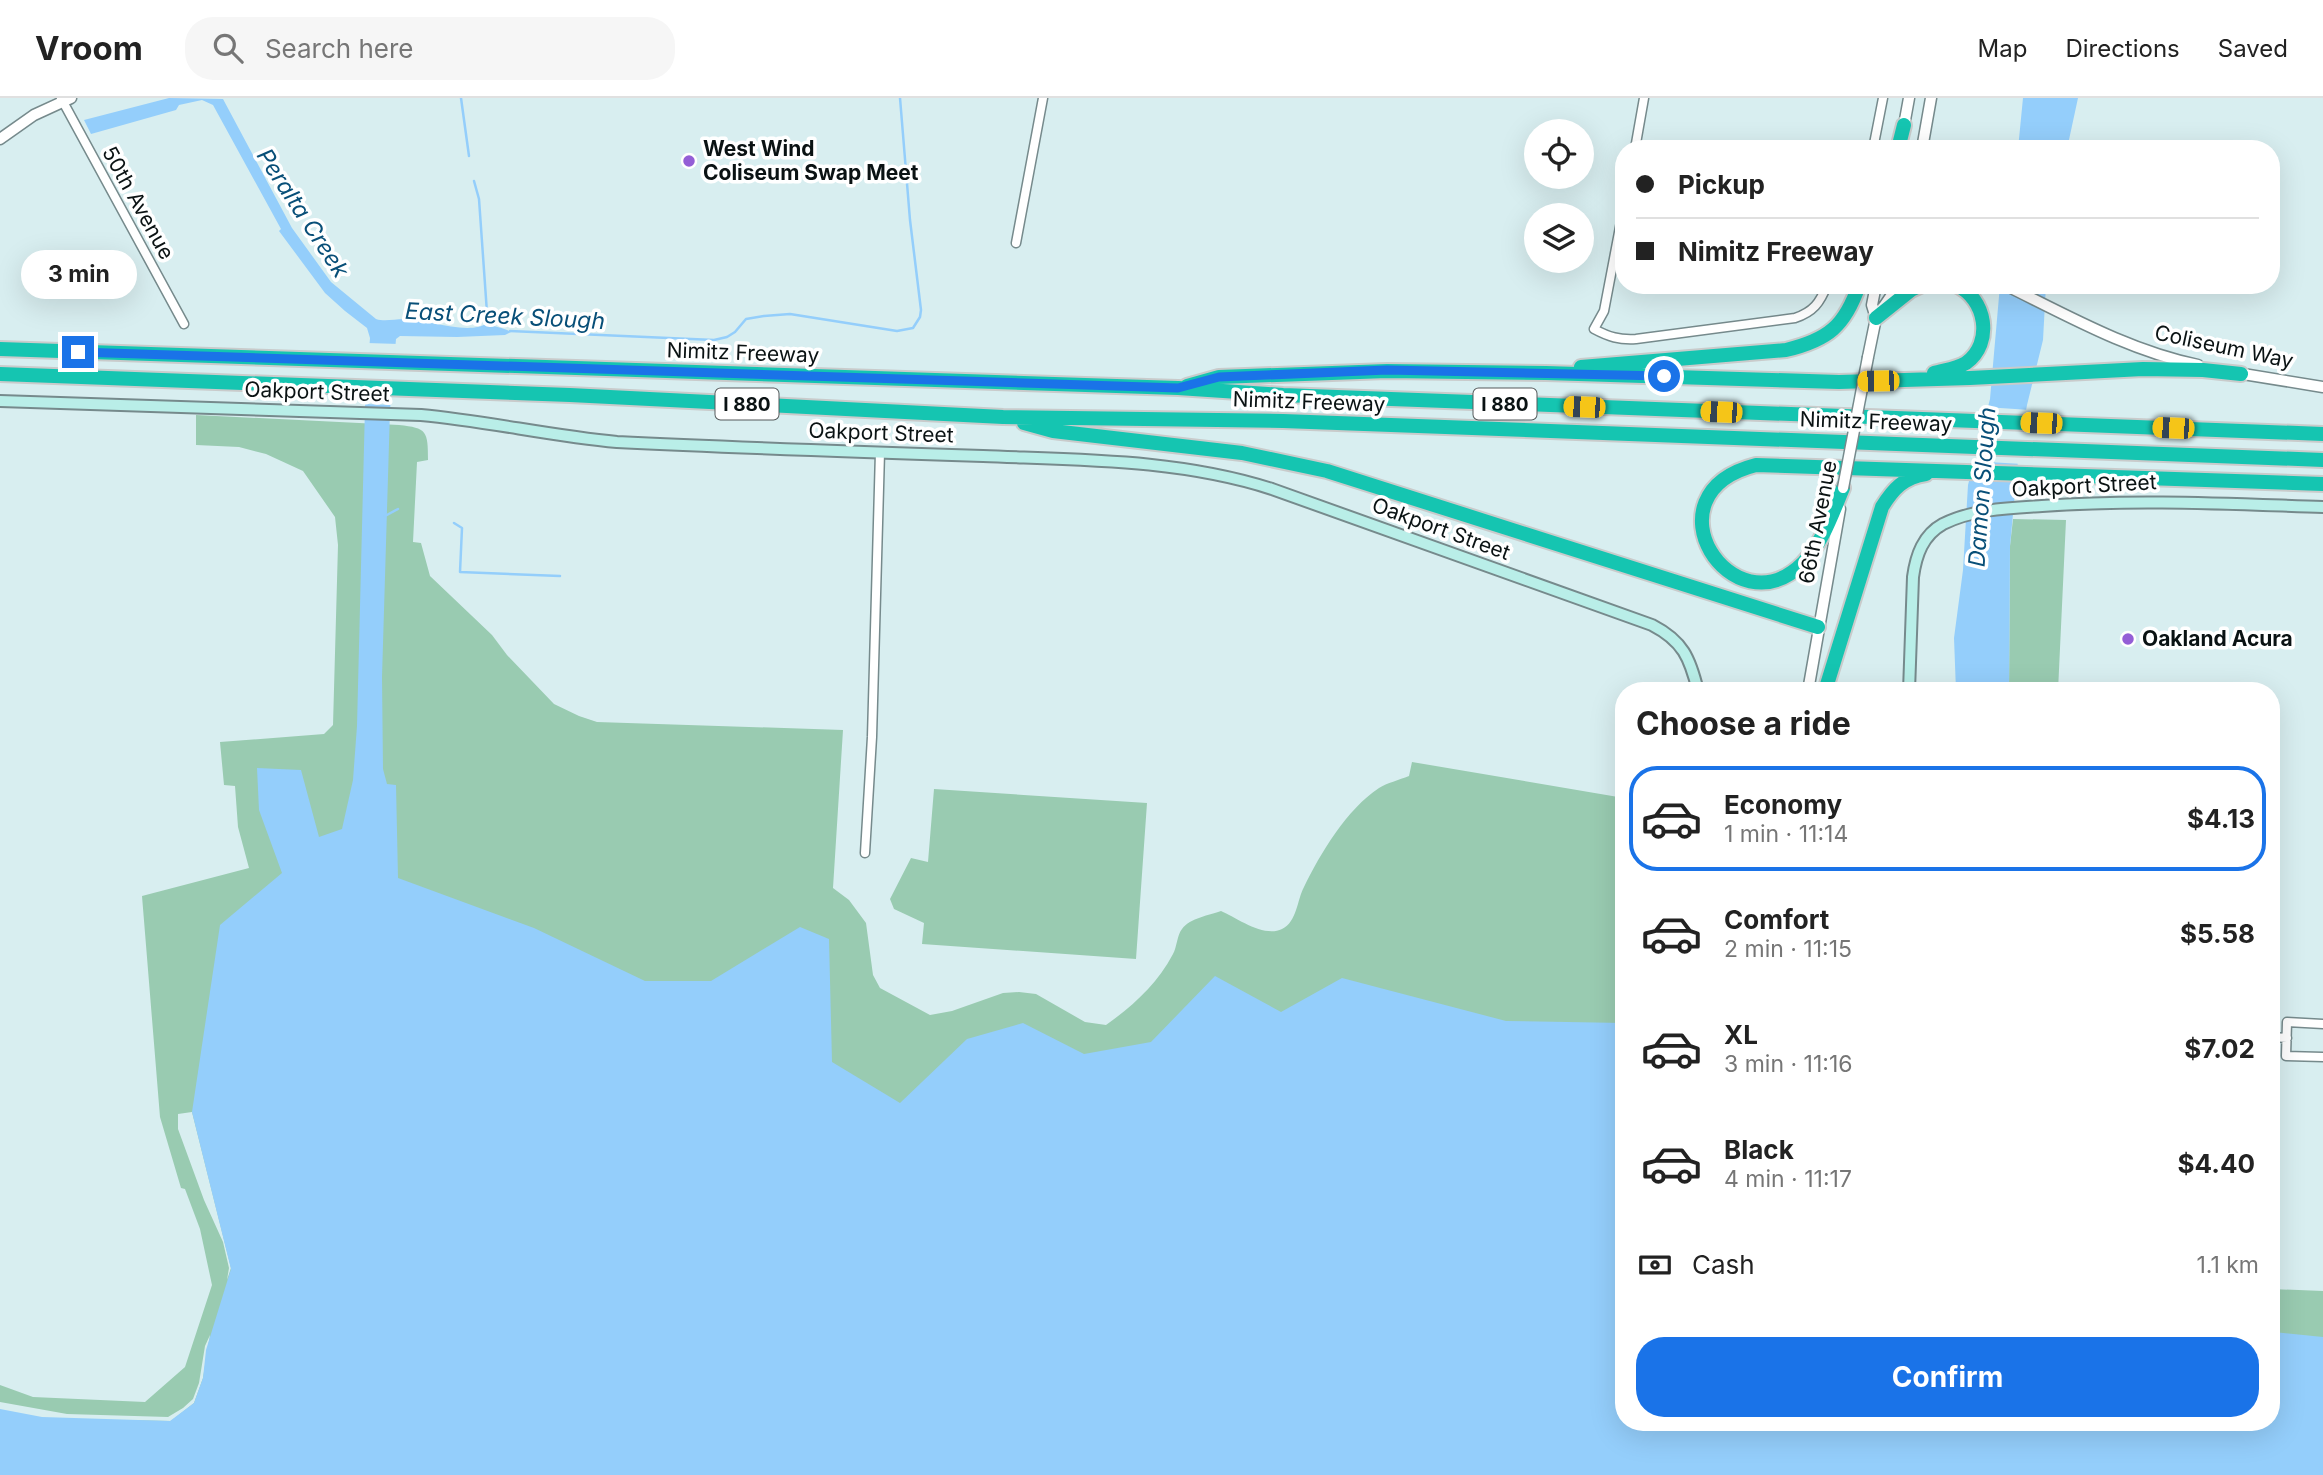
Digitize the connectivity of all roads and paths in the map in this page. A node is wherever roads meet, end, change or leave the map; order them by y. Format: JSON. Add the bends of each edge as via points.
{"nodes":[{"id":1,"x":1043,"y":98,"type":"edge"},
{"id":2,"x":1644,"y":98,"type":"edge"},
{"id":3,"x":1883,"y":98,"type":"edge"},
{"id":4,"x":1909,"y":98,"type":"edge"},
{"id":5,"x":1931,"y":98,"type":"edge"},
{"id":6,"x":65,"y":99,"type":"edge"},
{"id":7,"x":1904,"y":125,"type":"joint"},
{"id":8,"x":0,"y":139,"type":"edge"},
{"id":9,"x":1637,"y":140,"type":"edge"},
{"id":10,"x":1875,"y":140,"type":"edge"},
{"id":11,"x":1901,"y":140,"type":"edge"},
{"id":12,"x":1924,"y":140,"type":"edge"},
{"id":13,"x":1016,"y":243,"type":"dead end"},
{"id":14,"x":1615,"y":253,"type":"edge"},
{"id":15,"x":1822,"y":294,"type":"edge"},
{"id":16,"x":1856,"y":294,"type":"edge"},
{"id":17,"x":1874,"y":294,"type":"edge"},
{"id":18,"x":1891,"y":294,"type":"edge"},
{"id":19,"x":1906,"y":294,"type":"edge"},
{"id":20,"x":1968,"y":294,"type":"edge"},
{"id":21,"x":2023,"y":294,"type":"edge"},
{"id":22,"x":1877,"y":318,"type":"junction"},
{"id":23,"x":184,"y":324,"type":"dead end"},
{"id":24,"x":0,"y":349,"type":"edge"},
{"id":25,"x":1546,"y":373,"type":"junction"},
{"id":26,"x":0,"y":374,"type":"edge"},
{"id":27,"x":2241,"y":374,"type":"junction"},
{"id":28,"x":1898,"y":381,"type":"junction"},
{"id":29,"x":2323,"y":387,"type":"edge"},
{"id":30,"x":1178,"y":388,"type":"junction"},
{"id":31,"x":0,"y":401,"type":"edge"},
{"id":32,"x":1003,"y":417,"type":"junction"},
{"id":33,"x":2323,"y":434,"type":"edge"},
{"id":34,"x":880,"y":452,"type":"junction"},
{"id":35,"x":2323,"y":460,"type":"edge"},
{"id":36,"x":1955,"y":471,"type":"junction"},
{"id":37,"x":2323,"y":484,"type":"edge"},
{"id":38,"x":1843,"y":488,"type":"junction"},
{"id":39,"x":2323,"y":508,"type":"edge"},
{"id":40,"x":1818,"y":627,"type":"junction"},
{"id":41,"x":1695,"y":682,"type":"edge"},
{"id":42,"x":1809,"y":682,"type":"edge"},
{"id":43,"x":1828,"y":682,"type":"edge"},
{"id":44,"x":1909,"y":682,"type":"edge"},
{"id":45,"x":865,"y":853,"type":"dead end"},
{"id":46,"x":2323,"y":1024,"type":"edge"},
{"id":47,"x":2280,"y":1038,"type":"edge"},
{"id":48,"x":2287,"y":1038,"type":"junction"},
{"id":49,"x":2323,"y":1057,"type":"edge"}],
"edges":[{"from":1,"to":13,"type":"street"},
{"from":2,"to":9,"type":"street"},
{"from":3,"to":10,"type":"street"},
{"from":4,"to":7,"type":"street"},
{"from":5,"to":12,"type":"street"},
{"from":6,"to":8,"type":"street"},
{"from":6,"to":23,"type":"street","name":"50th Avenue"},
{"from":7,"to":11,"type":"highway"},
{"from":14,"to":15,"type":"street","via":[[1604,311],[1594,329],[1623,340],[1795,318],[1816,307]]},
{"from":16,"to":25,"type":"highway","via":[[1829,334],[1786,350],[1592,365]]},
{"from":17,"to":22,"type":"street","name":"66th Avenue"},
{"from":18,"to":22,"type":"street","name":"66th Avenue"},
{"from":19,"to":22,"type":"highway"},
{"from":20,"to":28,"type":"highway","via":[[1984,323],[1976,352],[1953,368]]},
{"from":21,"to":27,"type":"street","name":"Coliseum Way","via":[[2146,351]]},
{"from":22,"to":38,"type":"street","name":"66th Avenue","bridge":true},
{"from":24,"to":30,"type":"highway","name":"Nimitz Freeway","number":"I 880"},
{"from":25,"to":28,"type":"highway"},
{"from":25,"to":30,"type":"highway","via":[[1387,370],[1219,377]]},
{"from":26,"to":32,"type":"highway","name":"Nimitz Freeway","number":"I 880"},
{"from":27,"to":28,"type":"highway","via":[[2163,369]]},
{"from":27,"to":29,"type":"street","name":"Coliseum Way"},
{"from":30,"to":33,"type":"highway","name":"Nimitz Freeway","number":"I 880","via":[[1283,396]]},
{"from":31,"to":34,"type":"main road","name":"Oakport Street","via":[[400,414],[459,418],[617,442]]},
{"from":32,"to":35,"type":"highway","name":"Nimitz Freeway","number":"I 880","via":[[1283,421]]},
{"from":32,"to":40,"type":"highway","via":[[1053,431],[1242,453],[1327,471]]},
{"from":34,"to":41,"type":"main road","name":"Oakport Street","via":[[1119,462],[1247,481],[1652,625],[1678,642]]},
{"from":34,"to":45,"type":"street"},
{"from":36,"to":37,"type":"highway"},
{"from":36,"to":38,"type":"highway","via":[[1756,465],[1737,470],[1718,482],[1702,517],[1712,557],[1743,579],[1773,581],[1788,575],[1823,536]]},
{"from":36,"to":43,"type":"highway","via":[[1916,475],[1892,492],[1882,507]]},
{"from":38,"to":40,"type":"street","name":"66th Avenue"},
{"from":39,"to":44,"type":"main road","name":"Oakport Street","via":[[2159,501],[2024,507],[1956,519],[1931,533],[1915,559]]},
{"from":40,"to":42,"type":"street","name":"66th Avenue"},
{"from":46,"to":48,"type":"street","via":[[2287,1022]]},
{"from":47,"to":48,"type":"street"},
{"from":48,"to":49,"type":"street","via":[[2286,1056]]}]}
